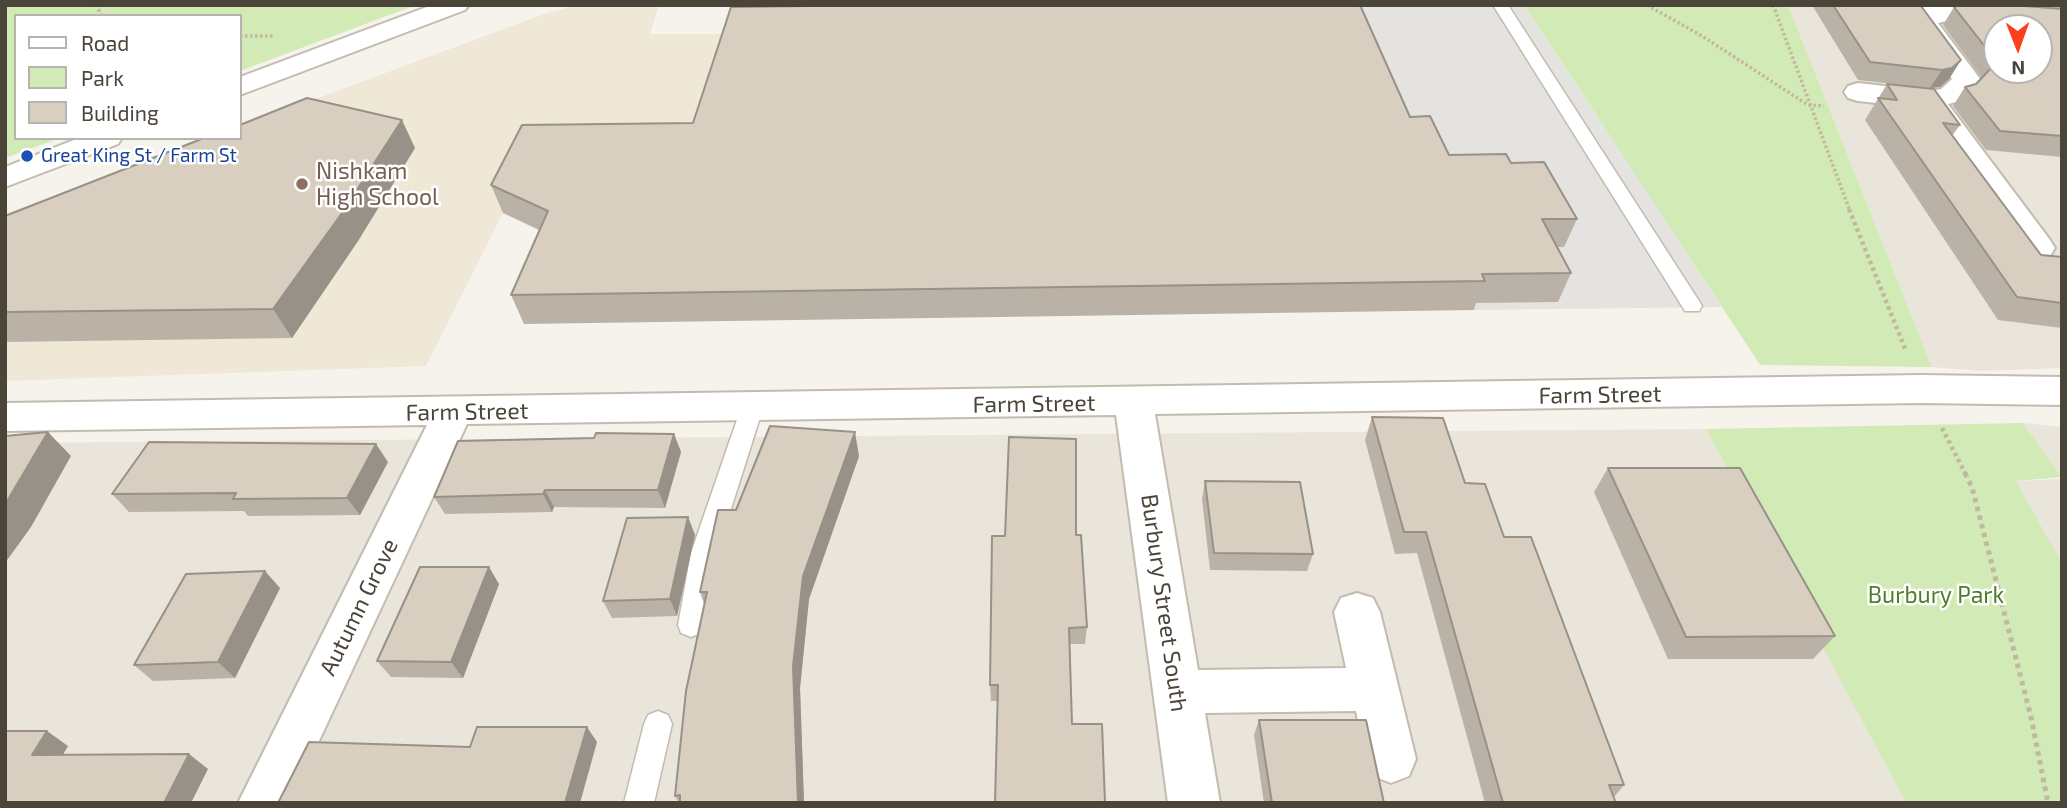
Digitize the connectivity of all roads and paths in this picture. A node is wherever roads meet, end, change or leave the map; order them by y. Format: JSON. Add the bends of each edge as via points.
{"nodes":[{"id":1,"x":456,"y":5,"type":"edge"},
{"id":2,"x":1500,"y":5,"type":"edge"},
{"id":3,"x":1647,"y":5,"type":"edge"},
{"id":4,"x":1773,"y":5,"type":"edge"},
{"id":5,"x":2062,"y":17,"type":"edge"},
{"id":6,"x":242,"y":86,"type":"edge"},
{"id":7,"x":1858,"y":92,"type":"dead end"},
{"id":8,"x":1930,"y":100,"type":"junction"},
{"id":9,"x":1808,"y":105,"type":"junction"},
{"id":10,"x":102,"y":140,"type":"edge"},
{"id":11,"x":5,"y":178,"type":"edge"},
{"id":12,"x":2050,"y":237,"type":"edge"},
{"id":13,"x":1692,"y":306,"type":"dead end"},
{"id":14,"x":1921,"y":389,"type":"junction"},
{"id":15,"x":2062,"y":391,"type":"edge"},
{"id":16,"x":1135,"y":402,"type":"junction"},
{"id":17,"x":752,"y":408,"type":"junction"},
{"id":18,"x":453,"y":412,"type":"junction"},
{"id":19,"x":5,"y":417,"type":"edge"},
{"id":20,"x":1357,"y":612,"type":"dead end"},
{"id":21,"x":691,"y":625,"type":"dead end"},
{"id":22,"x":1373,"y":689,"type":"junction"},
{"id":23,"x":1176,"y":692,"type":"junction"},
{"id":24,"x":658,"y":724,"type":"dead end"},
{"id":25,"x":1391,"y":760,"type":"dead end"},
{"id":26,"x":264,"y":803,"type":"edge"},
{"id":27,"x":639,"y":803,"type":"edge"},
{"id":28,"x":1194,"y":803,"type":"edge"},
{"id":29,"x":2048,"y":803,"type":"edge"}],
"edges":[{"from":1,"to":6,"type":"street"},
{"from":2,"to":13,"type":"lane"},
{"from":3,"to":9,"type":"path"},
{"from":4,"to":9,"type":"path"},
{"from":5,"to":8,"type":"street","via":[[1960,10],[1931,13],[1925,23],[1967,80],[1951,95]]},
{"from":7,"to":8,"type":"street"},
{"from":8,"to":12,"type":"street","via":[[2019,222]]},
{"from":9,"to":14,"type":"path"},
{"from":10,"to":11,"type":"street"},
{"from":14,"to":15,"type":"street","name":"Farm Street"},
{"from":14,"to":16,"type":"street","name":"Farm Street"},
{"from":14,"to":29,"type":"path","via":[[1972,487],[2031,717]]},
{"from":16,"to":17,"type":"street","name":"Farm Street"},
{"from":16,"to":23,"type":"street","name":"Burbury Street South"},
{"from":17,"to":18,"type":"street","name":"Farm Street"},
{"from":17,"to":21,"type":"lane","via":[[704,553]]},
{"from":18,"to":19,"type":"street","name":"Farm Street"},
{"from":18,"to":26,"type":"street","name":"Autumn Grove"},
{"from":20,"to":22,"type":"street"},
{"from":22,"to":23,"type":"street"},
{"from":22,"to":25,"type":"street"},
{"from":23,"to":28,"type":"street","name":"Burbury Street South"},
{"from":24,"to":27,"type":"lane"}]}
